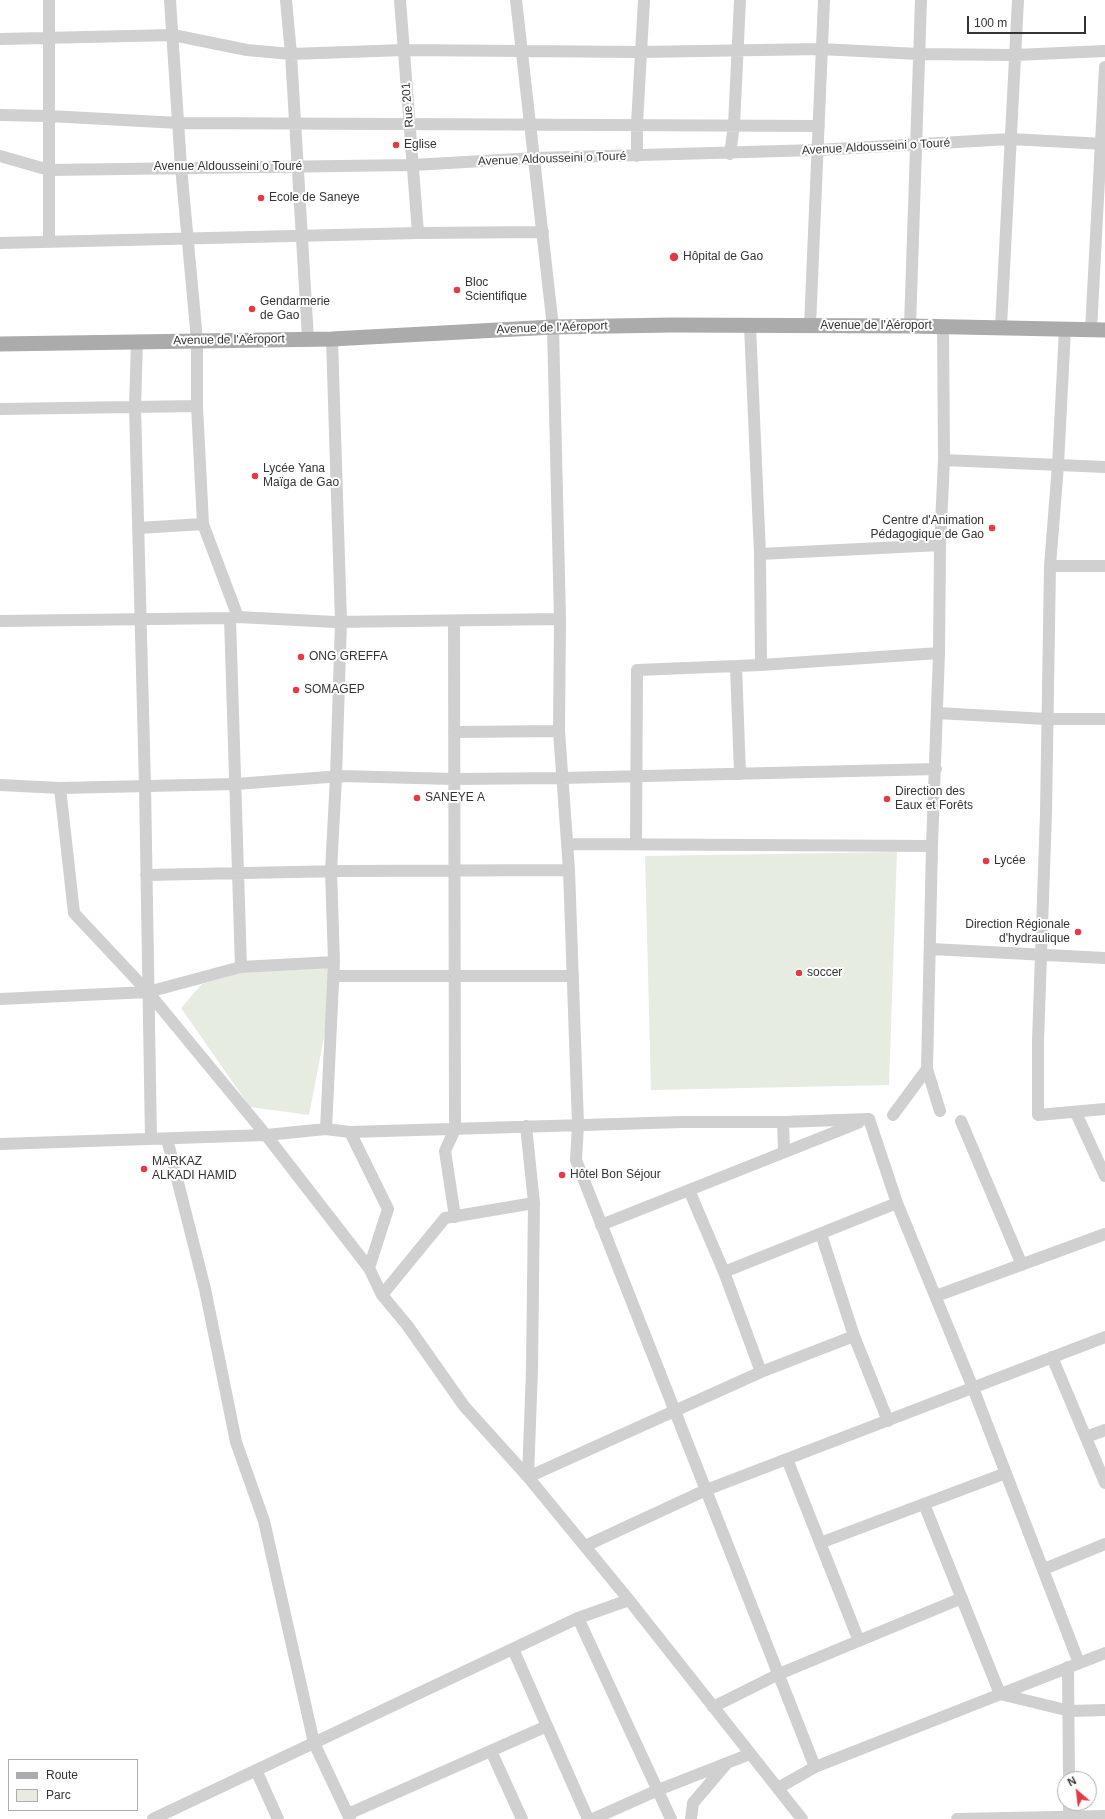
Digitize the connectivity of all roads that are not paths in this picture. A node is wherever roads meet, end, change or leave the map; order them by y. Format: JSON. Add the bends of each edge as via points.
{"nodes":[{"id":1,"x":49,"y":0,"type":"edge"},
{"id":2,"x":170,"y":0,"type":"edge"},
{"id":3,"x":286,"y":0,"type":"edge"},
{"id":4,"x":400,"y":0,"type":"edge"},
{"id":5,"x":516,"y":0,"type":"edge"},
{"id":6,"x":644,"y":0,"type":"edge"},
{"id":7,"x":740,"y":0,"type":"edge"},
{"id":8,"x":824,"y":0,"type":"edge"},
{"id":9,"x":921,"y":0,"type":"edge"},
{"id":10,"x":1018,"y":0,"type":"edge"},
{"id":11,"x":173,"y":35,"type":"junction"},
{"id":12,"x":49,"y":37,"type":"junction"},
{"id":13,"x":0,"y":39,"type":"edge"},
{"id":14,"x":821,"y":48,"type":"junction"},
{"id":15,"x":404,"y":50,"type":"junction"},
{"id":16,"x":522,"y":51,"type":"junction"},
{"id":17,"x":737,"y":51,"type":"junction"},
{"id":18,"x":1105,"y":51,"type":"edge"},
{"id":19,"x":640,"y":52,"type":"junction"},
{"id":20,"x":291,"y":54,"type":"junction"},
{"id":21,"x":918,"y":54,"type":"junction"},
{"id":22,"x":1015,"y":55,"type":"junction"},
{"id":23,"x":1105,"y":67,"type":"edge"},
{"id":24,"x":0,"y":115,"type":"edge"},
{"id":25,"x":49,"y":116,"type":"junction"},
{"id":26,"x":179,"y":123,"type":"junction"},
{"id":27,"x":295,"y":123,"type":"junction"},
{"id":28,"x":531,"y":123,"type":"junction"},
{"id":29,"x":409,"y":124,"type":"junction"},
{"id":30,"x":637,"y":124,"type":"junction"},
{"id":31,"x":734,"y":125,"type":"junction"},
{"id":32,"x":819,"y":126,"type":"junction"},
{"id":33,"x":1010,"y":139,"type":"junction"},
{"id":34,"x":1102,"y":144,"type":"edge"},
{"id":35,"x":916,"y":145,"type":"junction"},
{"id":36,"x":817,"y":150,"type":"junction"},
{"id":37,"x":730,"y":154,"type":"junction"},
{"id":38,"x":0,"y":156,"type":"edge"},
{"id":39,"x":638,"y":156,"type":"junction"},
{"id":40,"x":535,"y":158,"type":"junction"},
{"id":41,"x":413,"y":165,"type":"junction"},
{"id":42,"x":181,"y":167,"type":"junction"},
{"id":43,"x":298,"y":167,"type":"junction"},
{"id":44,"x":49,"y":170,"type":"junction"},
{"id":45,"x":543,"y":232,"type":"junction"},
{"id":46,"x":418,"y":233,"type":"junction"},
{"id":47,"x":302,"y":236,"type":"junction"},
{"id":48,"x":189,"y":239,"type":"junction"},
{"id":49,"x":49,"y":241,"type":"junction"},
{"id":50,"x":0,"y":243,"type":"edge"},
{"id":51,"x":750,"y":326,"type":"junction"},
{"id":52,"x":810,"y":326,"type":"junction"},
{"id":53,"x":910,"y":326,"type":"junction"},
{"id":54,"x":553,"y":327,"type":"junction"},
{"id":55,"x":943,"y":327,"type":"junction"},
{"id":56,"x":1001,"y":327,"type":"junction"},
{"id":57,"x":1065,"y":329,"type":"junction"},
{"id":58,"x":1098,"y":330,"type":"edge"},
{"id":59,"x":308,"y":339,"type":"junction"},
{"id":60,"x":332,"y":339,"type":"junction"},
{"id":61,"x":197,"y":340,"type":"junction"},
{"id":62,"x":137,"y":341,"type":"junction"},
{"id":63,"x":0,"y":344,"type":"edge"},
{"id":64,"x":197,"y":406,"type":"junction"},
{"id":65,"x":135,"y":407,"type":"junction"},
{"id":66,"x":0,"y":409,"type":"edge"},
{"id":67,"x":944,"y":460,"type":"junction"},
{"id":68,"x":1058,"y":465,"type":"junction"},
{"id":69,"x":1105,"y":467,"type":"edge"},
{"id":70,"x":203,"y":524,"type":"junction"},
{"id":71,"x":138,"y":528,"type":"junction"},
{"id":72,"x":940,"y":545,"type":"junction"},
{"id":73,"x":760,"y":554,"type":"junction"},
{"id":74,"x":1050,"y":566,"type":"junction"},
{"id":75,"x":1105,"y":566,"type":"edge"},
{"id":76,"x":234,"y":618,"type":"junction"},
{"id":77,"x":560,"y":618,"type":"junction"},
{"id":78,"x":140,"y":619,"type":"junction"},
{"id":79,"x":0,"y":621,"type":"edge"},
{"id":80,"x":454,"y":621,"type":"junction"},
{"id":81,"x":341,"y":622,"type":"junction"},
{"id":82,"x":939,"y":653,"type":"junction"},
{"id":83,"x":761,"y":665,"type":"junction"},
{"id":84,"x":736,"y":666,"type":"junction"},
{"id":85,"x":937,"y":713,"type":"junction"},
{"id":86,"x":1047,"y":719,"type":"junction"},
{"id":87,"x":1105,"y":719,"type":"edge"},
{"id":88,"x":559,"y":731,"type":"junction"},
{"id":89,"x":454,"y":732,"type":"junction"},
{"id":90,"x":936,"y":768,"type":"junction"},
{"id":91,"x":740,"y":774,"type":"junction"},
{"id":92,"x":336,"y":777,"type":"junction"},
{"id":93,"x":636,"y":777,"type":"junction"},
{"id":94,"x":562,"y":778,"type":"junction"},
{"id":95,"x":454,"y":779,"type":"junction"},
{"id":96,"x":236,"y":784,"type":"junction"},
{"id":97,"x":0,"y":785,"type":"edge"},
{"id":98,"x":145,"y":786,"type":"junction"},
{"id":99,"x":60,"y":788,"type":"junction"},
{"id":100,"x":568,"y":844,"type":"junction"},
{"id":101,"x":636,"y":844,"type":"junction"},
{"id":102,"x":932,"y":846,"type":"junction"},
{"id":103,"x":569,"y":870,"type":"junction"},
{"id":104,"x":331,"y":871,"type":"junction"},
{"id":105,"x":454,"y":871,"type":"junction"},
{"id":106,"x":239,"y":874,"type":"junction"},
{"id":107,"x":146,"y":875,"type":"junction"},
{"id":108,"x":930,"y":949,"type":"junction"},
{"id":109,"x":1041,"y":955,"type":"junction"},
{"id":110,"x":1105,"y":958,"type":"edge"},
{"id":111,"x":334,"y":962,"type":"junction"},
{"id":112,"x":241,"y":967,"type":"junction"},
{"id":113,"x":333,"y":976,"type":"junction"},
{"id":114,"x":573,"y":976,"type":"junction"},
{"id":115,"x":455,"y":977,"type":"junction"},
{"id":116,"x":148,"y":992,"type":"junction"},
{"id":117,"x":0,"y":999,"type":"edge"},
{"id":118,"x":927,"y":1069,"type":"junction"},
{"id":119,"x":1105,"y":1109,"type":"edge"},
{"id":120,"x":940,"y":1111,"type":"dead end"},
{"id":121,"x":1076,"y":1113,"type":"junction"},
{"id":122,"x":893,"y":1115,"type":"dead end"},
{"id":123,"x":869,"y":1119,"type":"junction"},
{"id":124,"x":961,"y":1121,"type":"dead end"},
{"id":125,"x":783,"y":1122,"type":"junction"},
{"id":126,"x":578,"y":1125,"type":"junction"},
{"id":127,"x":526,"y":1126,"type":"junction"},
{"id":128,"x":455,"y":1129,"type":"junction"},
{"id":129,"x":326,"y":1130,"type":"junction"},
{"id":130,"x":350,"y":1132,"type":"junction"},
{"id":131,"x":266,"y":1135,"type":"junction"},
{"id":132,"x":151,"y":1139,"type":"junction"},
{"id":133,"x":167,"y":1139,"type":"junction"},
{"id":134,"x":0,"y":1144,"type":"edge"},
{"id":135,"x":784,"y":1151,"type":"junction"},
{"id":136,"x":1105,"y":1176,"type":"edge"},
{"id":137,"x":689,"y":1190,"type":"junction"},
{"id":138,"x":534,"y":1203,"type":"junction"},
{"id":139,"x":897,"y":1203,"type":"junction"},
{"id":140,"x":455,"y":1217,"type":"junction"},
{"id":141,"x":601,"y":1225,"type":"junction"},
{"id":142,"x":821,"y":1234,"type":"junction"},
{"id":143,"x":1105,"y":1234,"type":"edge"},
{"id":144,"x":1022,"y":1266,"type":"junction"},
{"id":145,"x":369,"y":1268,"type":"junction"},
{"id":146,"x":724,"y":1272,"type":"junction"},
{"id":147,"x":382,"y":1295,"type":"junction"},
{"id":148,"x":936,"y":1296,"type":"junction"},
{"id":149,"x":854,"y":1336,"type":"junction"},
{"id":150,"x":1105,"y":1337,"type":"edge"},
{"id":151,"x":1052,"y":1357,"type":"junction"},
{"id":152,"x":761,"y":1372,"type":"junction"},
{"id":153,"x":973,"y":1388,"type":"junction"},
{"id":154,"x":674,"y":1410,"type":"junction"},
{"id":155,"x":888,"y":1421,"type":"junction"},
{"id":156,"x":1105,"y":1430,"type":"edge"},
{"id":157,"x":1086,"y":1437,"type":"junction"},
{"id":158,"x":787,"y":1460,"type":"junction"},
{"id":159,"x":1006,"y":1473,"type":"junction"},
{"id":160,"x":528,"y":1477,"type":"junction"},
{"id":161,"x":1105,"y":1483,"type":"edge"},
{"id":162,"x":706,"y":1490,"type":"junction"},
{"id":163,"x":924,"y":1504,"type":"junction"},
{"id":164,"x":820,"y":1544,"type":"junction"},
{"id":165,"x":1105,"y":1544,"type":"edge"},
{"id":166,"x":585,"y":1546,"type":"junction"},
{"id":167,"x":1044,"y":1570,"type":"junction"},
{"id":168,"x":962,"y":1598,"type":"junction"},
{"id":169,"x":629,"y":1600,"type":"junction"},
{"id":170,"x":578,"y":1618,"type":"junction"},
{"id":171,"x":859,"y":1641,"type":"junction"},
{"id":172,"x":513,"y":1649,"type":"junction"},
{"id":173,"x":1105,"y":1653,"type":"edge"},
{"id":174,"x":1073,"y":1665,"type":"junction"},
{"id":175,"x":779,"y":1674,"type":"junction"},
{"id":176,"x":1000,"y":1694,"type":"junction"},
{"id":177,"x":713,"y":1707,"type":"junction"},
{"id":178,"x":1105,"y":1710,"type":"edge"},
{"id":179,"x":1070,"y":1711,"type":"junction"},
{"id":180,"x":547,"y":1726,"type":"junction"},
{"id":181,"x":314,"y":1743,"type":"junction"},
{"id":182,"x":491,"y":1751,"type":"junction"},
{"id":183,"x":750,"y":1754,"type":"junction"},
{"id":184,"x":728,"y":1762,"type":"junction"},
{"id":185,"x":815,"y":1767,"type":"junction"},
{"id":186,"x":256,"y":1770,"type":"junction"},
{"id":187,"x":1069,"y":1771,"type":"edge"},
{"id":188,"x":778,"y":1788,"type":"junction"},
{"id":189,"x":658,"y":1790,"type":"junction"},
{"id":190,"x":1069,"y":1811,"type":"edge"},
{"id":191,"x":349,"y":1816,"type":"edge"},
{"id":192,"x":1069,"y":1816,"type":"junction"},
{"id":193,"x":1105,"y":1816,"type":"edge"},
{"id":194,"x":518,"y":1818,"type":"edge"},
{"id":195,"x":987,"y":1818,"type":"edge"},
{"id":196,"x":153,"y":1819,"type":"edge"},
{"id":197,"x":278,"y":1819,"type":"edge"},
{"id":198,"x":588,"y":1819,"type":"edge"},
{"id":199,"x":593,"y":1819,"type":"edge"},
{"id":200,"x":671,"y":1819,"type":"edge"},
{"id":201,"x":690,"y":1819,"type":"edge"},
{"id":202,"x":802,"y":1819,"type":"edge"},
{"id":203,"x":957,"y":1819,"type":"edge"}],
"edges":[{"from":1,"to":12,"type":"street"},
{"from":2,"to":11,"type":"street"},
{"from":3,"to":20,"type":"street"},
{"from":4,"to":15,"type":"street","name":"Rue 201"},
{"from":5,"to":16,"type":"street"},
{"from":6,"to":19,"type":"street"},
{"from":7,"to":17,"type":"street"},
{"from":8,"to":14,"type":"street"},
{"from":9,"to":21,"type":"street"},
{"from":10,"to":22,"type":"street"},
{"from":11,"to":12,"type":"street"},
{"from":11,"to":20,"type":"street","via":[[247,50]]},
{"from":11,"to":26,"type":"street"},
{"from":12,"to":13,"type":"street"},
{"from":12,"to":25,"type":"street"},
{"from":14,"to":17,"type":"street"},
{"from":14,"to":21,"type":"street"},
{"from":14,"to":32,"type":"street"},
{"from":15,"to":16,"type":"street"},
{"from":15,"to":20,"type":"street"},
{"from":15,"to":29,"type":"street","name":"Rue 201"},
{"from":16,"to":19,"type":"street"},
{"from":16,"to":28,"type":"street"},
{"from":17,"to":19,"type":"street"},
{"from":17,"to":31,"type":"street"},
{"from":18,"to":22,"type":"street"},
{"from":19,"to":30,"type":"street"},
{"from":20,"to":27,"type":"street"},
{"from":21,"to":22,"type":"street"},
{"from":21,"to":35,"type":"street"},
{"from":22,"to":33,"type":"street"},
{"from":23,"to":34,"type":"street"},
{"from":24,"to":25,"type":"street"},
{"from":25,"to":26,"type":"street"},
{"from":25,"to":44,"type":"street"},
{"from":26,"to":27,"type":"street"},
{"from":26,"to":42,"type":"street"},
{"from":27,"to":29,"type":"street"},
{"from":27,"to":43,"type":"street"},
{"from":28,"to":29,"type":"street"},
{"from":28,"to":30,"type":"street"},
{"from":28,"to":40,"type":"street"},
{"from":29,"to":41,"type":"street","name":"Rue 201"},
{"from":30,"to":31,"type":"street"},
{"from":30,"to":39,"type":"street"},
{"from":31,"to":32,"type":"street"},
{"from":31,"to":37,"type":"street"},
{"from":32,"to":36,"type":"street"},
{"from":33,"to":34,"type":"street","name":"Avenue Aldousseini o Touré"},
{"from":33,"to":35,"type":"street","name":"Avenue Aldousseini o Touré"},
{"from":33,"to":56,"type":"street"},
{"from":34,"to":58,"type":"street"},
{"from":35,"to":36,"type":"street","name":"Avenue Aldousseini o Touré"},
{"from":35,"to":53,"type":"street"},
{"from":36,"to":37,"type":"street","name":"Avenue Aldousseini o Touré"},
{"from":36,"to":52,"type":"street"},
{"from":37,"to":39,"type":"street","name":"Avenue Aldousseini o Touré"},
{"from":38,"to":44,"type":"street","name":"Avenue Aldousseini o Touré"},
{"from":39,"to":40,"type":"street","name":"Avenue Aldousseini o Touré"},
{"from":40,"to":41,"type":"street","name":"Avenue Aldousseini o Touré"},
{"from":40,"to":45,"type":"street"},
{"from":41,"to":43,"type":"street","name":"Avenue Aldousseini o Touré"},
{"from":41,"to":46,"type":"street","name":"Rue 201"},
{"from":42,"to":43,"type":"street","name":"Avenue Aldousseini o Touré"},
{"from":42,"to":44,"type":"street","name":"Avenue Aldousseini o Touré"},
{"from":42,"to":48,"type":"street"},
{"from":43,"to":47,"type":"street"},
{"from":44,"to":49,"type":"street"},
{"from":45,"to":46,"type":"street"},
{"from":45,"to":54,"type":"street"},
{"from":46,"to":47,"type":"street"},
{"from":47,"to":48,"type":"street"},
{"from":47,"to":59,"type":"street"},
{"from":48,"to":49,"type":"street"},
{"from":48,"to":61,"type":"street"},
{"from":49,"to":50,"type":"street"},
{"from":51,"to":52,"type":"main road","name":"Avenue de l'Aéroport"},
{"from":51,"to":54,"type":"main road","name":"Avenue de l'Aéroport","via":[[672,324]]},
{"from":51,"to":73,"type":"street"},
{"from":52,"to":53,"type":"main road","name":"Avenue de l'Aéroport"},
{"from":53,"to":55,"type":"main road","name":"Avenue de l'Aéroport"},
{"from":54,"to":60,"type":"main road","name":"Avenue de l'Aéroport"},
{"from":54,"to":77,"type":"street"},
{"from":55,"to":56,"type":"main road","name":"Avenue de l'Aéroport"},
{"from":55,"to":67,"type":"street"},
{"from":56,"to":57,"type":"main road","name":"Avenue de l'Aéroport"},
{"from":57,"to":58,"type":"main road","name":"Avenue de l'Aéroport"},
{"from":57,"to":68,"type":"street"},
{"from":59,"to":60,"type":"main road","name":"Avenue de l'Aéroport"},
{"from":59,"to":61,"type":"main road","name":"Avenue de l'Aéroport"},
{"from":60,"to":81,"type":"street"},
{"from":61,"to":62,"type":"main road","name":"Avenue de l'Aéroport"},
{"from":61,"to":64,"type":"street"},
{"from":62,"to":63,"type":"main road","name":"Avenue de l'Aéroport"},
{"from":62,"to":65,"type":"street"},
{"from":64,"to":65,"type":"street"},
{"from":64,"to":70,"type":"street"},
{"from":65,"to":66,"type":"street"},
{"from":65,"to":71,"type":"street"},
{"from":67,"to":68,"type":"street"},
{"from":67,"to":72,"type":"street"},
{"from":68,"to":69,"type":"street"},
{"from":68,"to":74,"type":"street"},
{"from":70,"to":71,"type":"street"},
{"from":70,"to":76,"type":"street"},
{"from":71,"to":78,"type":"street"},
{"from":72,"to":73,"type":"street"},
{"from":72,"to":82,"type":"street"},
{"from":73,"to":83,"type":"street"},
{"from":74,"to":75,"type":"street"},
{"from":74,"to":86,"type":"street"},
{"from":76,"to":78,"type":"street"},
{"from":76,"to":81,"type":"street"},
{"from":76,"to":96,"type":"street"},
{"from":77,"to":80,"type":"street"},
{"from":77,"to":88,"type":"street"},
{"from":78,"to":79,"type":"street"},
{"from":78,"to":98,"type":"street"},
{"from":80,"to":81,"type":"street"},
{"from":80,"to":89,"type":"street"},
{"from":81,"to":92,"type":"street"},
{"from":82,"to":83,"type":"street"},
{"from":82,"to":85,"type":"street"},
{"from":83,"to":84,"type":"street"},
{"from":84,"to":91,"type":"street"},
{"from":84,"to":93,"type":"street","via":[[637,670]]},
{"from":85,"to":86,"type":"street"},
{"from":85,"to":90,"type":"street"},
{"from":86,"to":87,"type":"street"},
{"from":86,"to":109,"type":"street"},
{"from":88,"to":89,"type":"street"},
{"from":88,"to":94,"type":"street"},
{"from":89,"to":95,"type":"street"},
{"from":90,"to":91,"type":"street"},
{"from":90,"to":102,"type":"street"},
{"from":91,"to":93,"type":"street"},
{"from":92,"to":95,"type":"street"},
{"from":92,"to":96,"type":"street"},
{"from":92,"to":104,"type":"street"},
{"from":93,"to":94,"type":"street"},
{"from":93,"to":101,"type":"street"},
{"from":94,"to":95,"type":"street"},
{"from":94,"to":100,"type":"street"},
{"from":95,"to":105,"type":"street"},
{"from":96,"to":98,"type":"street"},
{"from":96,"to":106,"type":"street"},
{"from":97,"to":99,"type":"street"},
{"from":98,"to":99,"type":"street"},
{"from":98,"to":107,"type":"street"},
{"from":99,"to":116,"type":"street","via":[[74,913]]},
{"from":100,"to":101,"type":"street"},
{"from":100,"to":103,"type":"street"},
{"from":101,"to":102,"type":"street"},
{"from":102,"to":108,"type":"street"},
{"from":103,"to":105,"type":"street"},
{"from":103,"to":114,"type":"street"},
{"from":104,"to":105,"type":"street"},
{"from":104,"to":106,"type":"street"},
{"from":104,"to":111,"type":"street"},
{"from":105,"to":115,"type":"street"},
{"from":106,"to":107,"type":"street"},
{"from":106,"to":112,"type":"street"},
{"from":107,"to":116,"type":"street"},
{"from":108,"to":109,"type":"street"},
{"from":108,"to":118,"type":"street"},
{"from":109,"to":110,"type":"street"},
{"from":109,"to":121,"type":"street","via":[[1038,1115]]},
{"from":111,"to":112,"type":"street"},
{"from":111,"to":113,"type":"street"},
{"from":112,"to":116,"type":"street"},
{"from":113,"to":115,"type":"street"},
{"from":113,"to":129,"type":"street"},
{"from":114,"to":115,"type":"street"},
{"from":114,"to":126,"type":"street"},
{"from":115,"to":128,"type":"street"},
{"from":116,"to":117,"type":"street"},
{"from":116,"to":131,"type":"street"},
{"from":116,"to":132,"type":"street"},
{"from":118,"to":120,"type":"street"},
{"from":118,"to":122,"type":"street"},
{"from":119,"to":121,"type":"street"},
{"from":121,"to":136,"type":"street"},
{"from":123,"to":125,"type":"street"},
{"from":123,"to":135,"type":"street"},
{"from":123,"to":139,"type":"street"},
{"from":124,"to":144,"type":"street"},
{"from":125,"to":126,"type":"street"},
{"from":125,"to":135,"type":"street"},
{"from":126,"to":127,"type":"street"},
{"from":126,"to":141,"type":"street","via":[[576,1160]]},
{"from":127,"to":128,"type":"street"},
{"from":127,"to":138,"type":"street"},
{"from":128,"to":130,"type":"street"},
{"from":128,"to":140,"type":"street","via":[[445,1151]]},
{"from":129,"to":130,"type":"street"},
{"from":129,"to":131,"type":"street"},
{"from":130,"to":145,"type":"street","via":[[388,1209]]},
{"from":131,"to":133,"type":"street"},
{"from":131,"to":145,"type":"street"},
{"from":132,"to":133,"type":"street"},
{"from":132,"to":134,"type":"street"},
{"from":133,"to":181,"type":"street","via":[[205,1288],[236,1442],[264,1521]]},
{"from":135,"to":137,"type":"street"},
{"from":137,"to":141,"type":"street"},
{"from":137,"to":146,"type":"street"},
{"from":138,"to":140,"type":"street"},
{"from":138,"to":160,"type":"street"},
{"from":139,"to":142,"type":"street"},
{"from":139,"to":148,"type":"street"},
{"from":140,"to":147,"type":"street","via":[[445,1218]]},
{"from":141,"to":154,"type":"street"},
{"from":142,"to":146,"type":"street"},
{"from":142,"to":149,"type":"street"},
{"from":143,"to":144,"type":"street"},
{"from":144,"to":148,"type":"street"},
{"from":145,"to":147,"type":"street"},
{"from":146,"to":152,"type":"street"},
{"from":147,"to":160,"type":"street","via":[[407,1325],[464,1406]]},
{"from":148,"to":153,"type":"street"},
{"from":149,"to":152,"type":"street"},
{"from":149,"to":155,"type":"street"},
{"from":150,"to":151,"type":"street"},
{"from":151,"to":153,"type":"street"},
{"from":151,"to":157,"type":"street"},
{"from":152,"to":154,"type":"street"},
{"from":153,"to":155,"type":"street"},
{"from":153,"to":159,"type":"street"},
{"from":154,"to":160,"type":"street"},
{"from":154,"to":162,"type":"street"},
{"from":155,"to":158,"type":"street"},
{"from":156,"to":157,"type":"street"},
{"from":157,"to":161,"type":"street"},
{"from":158,"to":162,"type":"street"},
{"from":158,"to":164,"type":"street"},
{"from":159,"to":163,"type":"street"},
{"from":159,"to":167,"type":"street"},
{"from":160,"to":166,"type":"street"},
{"from":162,"to":166,"type":"street"},
{"from":162,"to":175,"type":"street"},
{"from":163,"to":164,"type":"street"},
{"from":163,"to":168,"type":"street"},
{"from":164,"to":171,"type":"street"},
{"from":165,"to":167,"type":"street"},
{"from":166,"to":169,"type":"street"},
{"from":167,"to":174,"type":"street"},
{"from":168,"to":171,"type":"street"},
{"from":168,"to":176,"type":"street"},
{"from":169,"to":170,"type":"street"},
{"from":169,"to":177,"type":"street"},
{"from":170,"to":172,"type":"street"},
{"from":170,"to":189,"type":"street"},
{"from":171,"to":175,"type":"street"},
{"from":172,"to":180,"type":"street"},
{"from":172,"to":181,"type":"street"},
{"from":173,"to":174,"type":"street"},
{"from":174,"to":176,"type":"street"},
{"from":174,"to":179,"type":"street"},
{"from":175,"to":177,"type":"street"},
{"from":175,"to":185,"type":"street"},
{"from":176,"to":179,"type":"street"},
{"from":176,"to":185,"type":"street"},
{"from":177,"to":183,"type":"street"},
{"from":178,"to":179,"type":"street"},
{"from":179,"to":187,"type":"street"},
{"from":180,"to":182,"type":"street"},
{"from":180,"to":198,"type":"street"},
{"from":181,"to":186,"type":"street"},
{"from":181,"to":191,"type":"street"},
{"from":182,"to":191,"type":"street"},
{"from":182,"to":194,"type":"street"},
{"from":183,"to":184,"type":"street"},
{"from":183,"to":188,"type":"street"},
{"from":184,"to":189,"type":"street"},
{"from":184,"to":201,"type":"street","via":[[693,1803]]},
{"from":185,"to":188,"type":"street"},
{"from":186,"to":196,"type":"street"},
{"from":186,"to":197,"type":"street"},
{"from":188,"to":202,"type":"street"},
{"from":189,"to":199,"type":"street"},
{"from":189,"to":200,"type":"street"},
{"from":190,"to":192,"type":"street"},
{"from":192,"to":193,"type":"street"},
{"from":192,"to":195,"type":"street"},
{"from":195,"to":203,"type":"street"}]}
